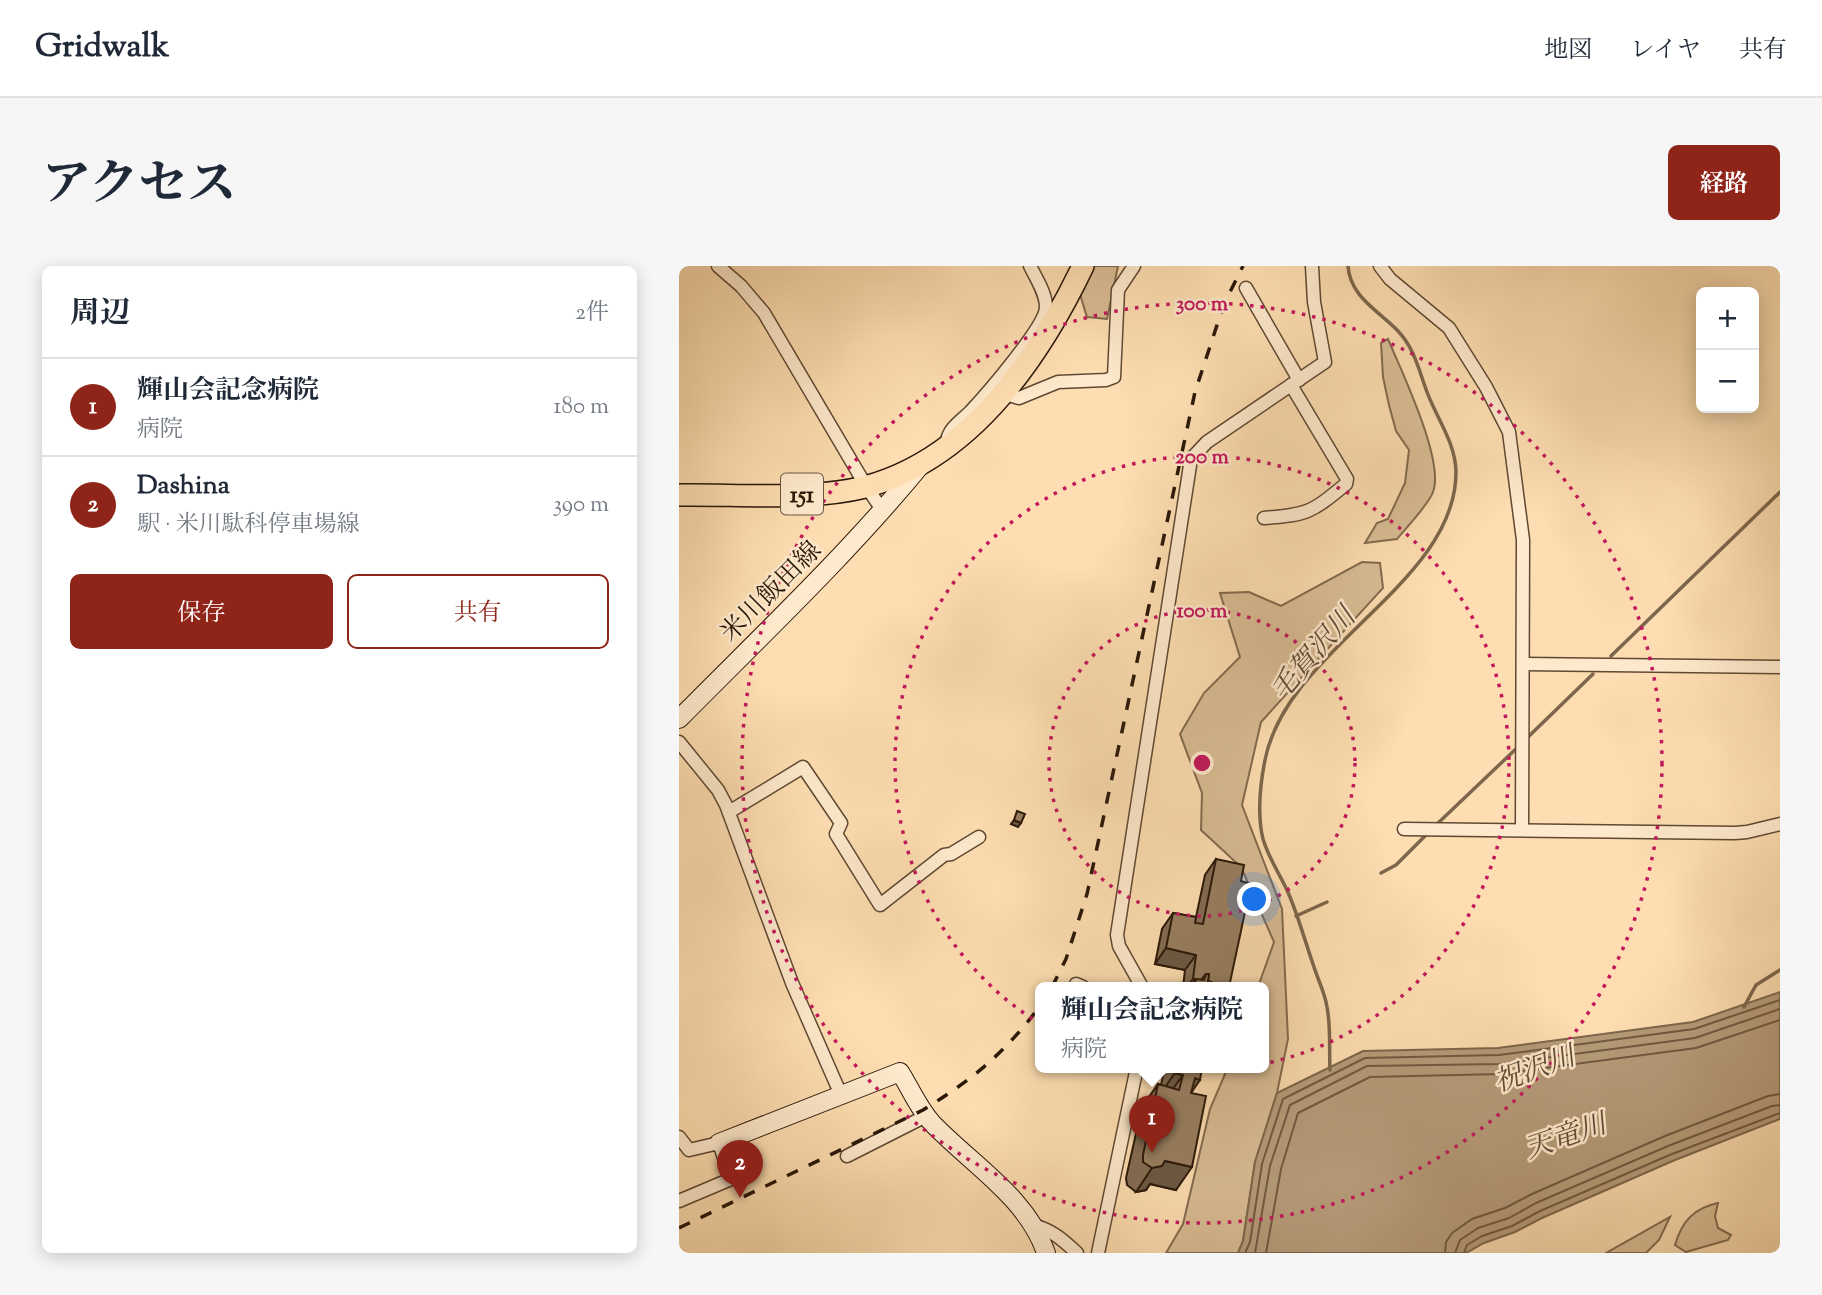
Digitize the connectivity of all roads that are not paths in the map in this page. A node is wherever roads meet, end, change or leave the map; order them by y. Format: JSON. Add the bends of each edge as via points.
{"nodes":[{"id":1,"x":718,"y":266,"type":"edge"},
{"id":2,"x":1030,"y":266,"type":"edge"},
{"id":3,"x":1083,"y":266,"type":"edge"},
{"id":4,"x":1134,"y":266,"type":"edge"},
{"id":5,"x":1313,"y":266,"type":"edge"},
{"id":6,"x":1380,"y":266,"type":"edge"},
{"id":7,"x":1246,"y":288,"type":"dead end"},
{"id":8,"x":1295,"y":382,"type":"junction"},
{"id":9,"x":1002,"y":393,"type":"junction"},
{"id":10,"x":946,"y":448,"type":"junction"},
{"id":11,"x":921,"y":465,"type":"junction"},
{"id":12,"x":866,"y":486,"type":"junction"},
{"id":13,"x":679,"y":495,"type":"edge"},
{"id":14,"x":883,"y":511,"type":"junction"},
{"id":15,"x":1264,"y":518,"type":"dead end"},
{"id":16,"x":1523,"y":664,"type":"junction"},
{"id":17,"x":1780,"y":667,"type":"edge"},
{"id":18,"x":679,"y":719,"type":"edge"},
{"id":19,"x":679,"y":743,"type":"edge"},
{"id":20,"x":729,"y":812,"type":"junction"},
{"id":21,"x":1780,"y":824,"type":"edge"},
{"id":22,"x":1404,"y":829,"type":"dead end"},
{"id":23,"x":1522,"y":829,"type":"junction"},
{"id":24,"x":979,"y":837,"type":"dead end"},
{"id":25,"x":1139,"y":982,"type":"edge"},
{"id":26,"x":1136,"y":1073,"type":"edge"},
{"id":27,"x":841,"y":1095,"type":"junction"},
{"id":28,"x":926,"y":1116,"type":"junction"},
{"id":29,"x":679,"y":1137,"type":"edge"},
{"id":30,"x":719,"y":1143,"type":"junction"},
{"id":31,"x":847,"y":1156,"type":"dead end"},
{"id":32,"x":679,"y":1201,"type":"edge"},
{"id":33,"x":1033,"y":1225,"type":"junction"},
{"id":34,"x":1046,"y":1253,"type":"edge"},
{"id":35,"x":1077,"y":1253,"type":"edge"},
{"id":36,"x":1098,"y":1253,"type":"edge"}],
"edges":[{"from":1,"to":12,"type":"street","via":[[764,313]]},
{"from":2,"to":10,"type":"street","via":[[1044,295],[1045,315],[1016,358],[948,432]]},
{"from":3,"to":9,"type":"highway","number":"151","via":[[1054,322]]},
{"from":4,"to":9,"type":"street","via":[[1118,290],[1114,376],[1058,382],[1019,398]]},
{"from":5,"to":8,"type":"street","via":[[1325,362]]},
{"from":6,"to":16,"type":"street","via":[[1450,328],[1509,432],[1523,541]]},
{"from":7,"to":8,"type":"street"},
{"from":8,"to":15,"type":"street","via":[[1346,484],[1310,511]]},
{"from":8,"to":25,"type":"street","via":[[1207,442],[1191,459],[1117,935]]},
{"from":9,"to":10,"type":"highway","number":"151"},
{"from":10,"to":11,"type":"highway","number":"151"},
{"from":11,"to":12,"type":"highway","number":"151"},
{"from":11,"to":14,"type":"main road","name":"米川飯田線"},
{"from":12,"to":13,"type":"highway","number":"151","via":[[817,493]]},
{"from":12,"to":14,"type":"street"},
{"from":14,"to":18,"type":"main road","name":"米川飯田線"},
{"from":16,"to":17,"type":"street"},
{"from":16,"to":23,"type":"street"},
{"from":19,"to":20,"type":"street","via":[[719,790]]},
{"from":20,"to":24,"type":"street","via":[[803,767],[841,823],[837,834],[880,905],[944,855]]},
{"from":20,"to":27,"type":"street","via":[[792,983]]},
{"from":21,"to":23,"type":"street","via":[[1735,833]]},
{"from":22,"to":23,"type":"street"},
{"from":26,"to":36,"type":"street"},
{"from":27,"to":28,"type":"main road","via":[[900,1072]]},
{"from":27,"to":30,"type":"main road"},
{"from":28,"to":31,"type":"street"},
{"from":28,"to":33,"type":"main road"},
{"from":29,"to":30,"type":"street","via":[[689,1150]]},
{"from":30,"to":32,"type":"street","via":[[731,1179]]},
{"from":33,"to":34,"type":"main road"},
{"from":33,"to":35,"type":"street","via":[[1048,1229]]}]}
